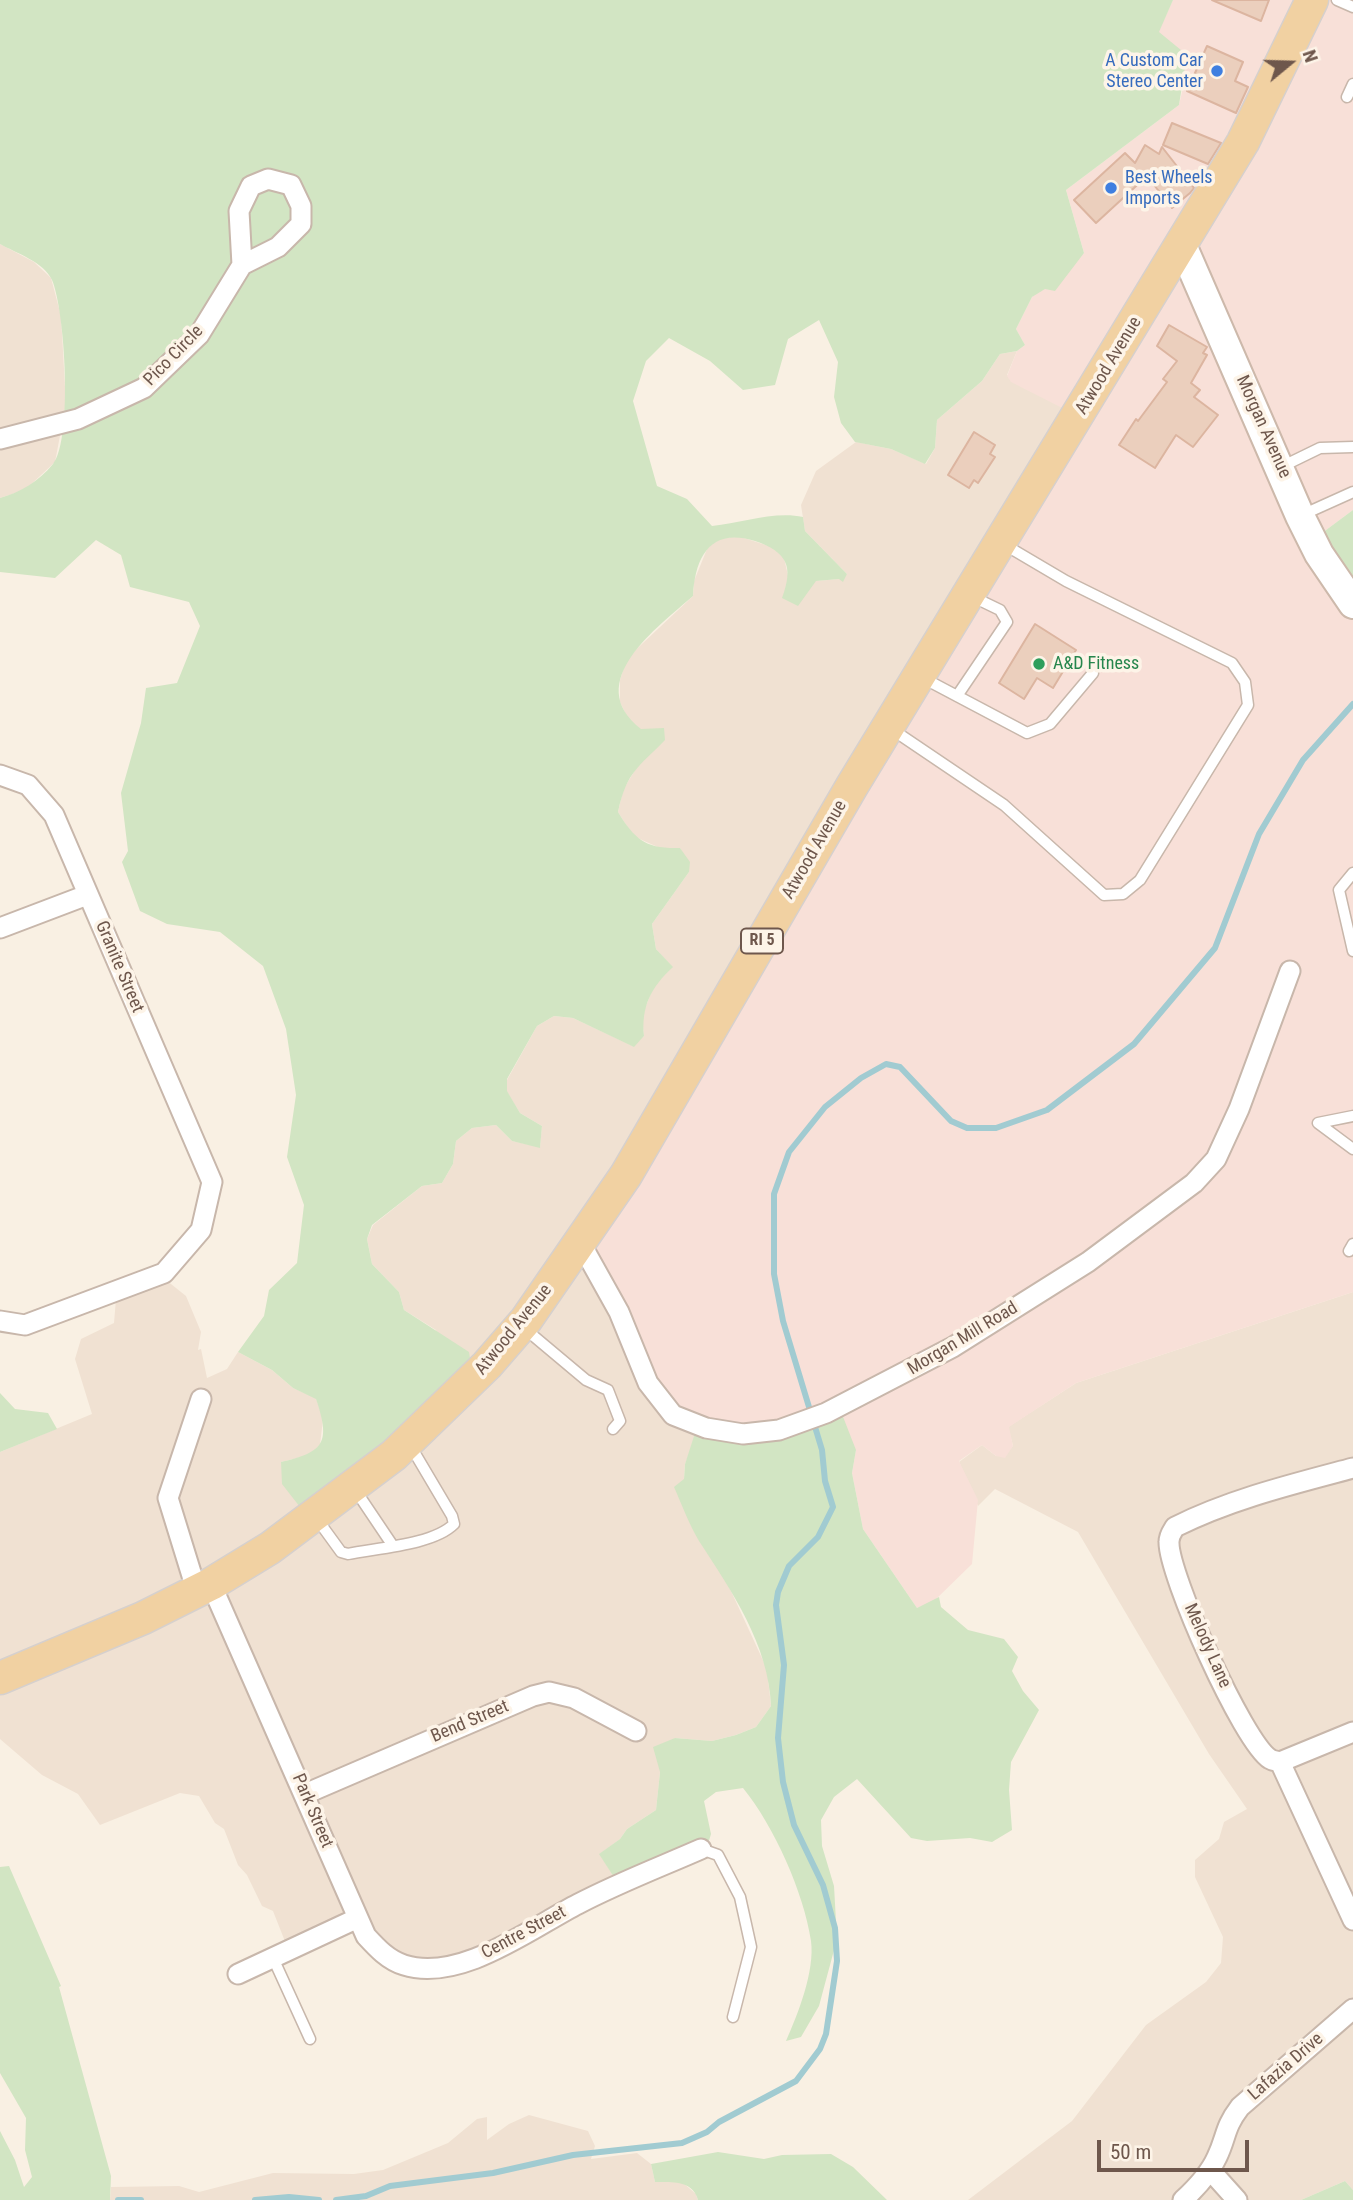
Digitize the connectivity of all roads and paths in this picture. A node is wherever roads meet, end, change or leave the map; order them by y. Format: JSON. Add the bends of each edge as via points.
{"nodes":[{"id":1,"x":1312,"y":0,"type":"edge"},
{"id":2,"x":1337,"y":0,"type":"edge"},
{"id":3,"x":1353,"y":7,"type":"edge"},
{"id":4,"x":1353,"y":84,"type":"edge"},
{"id":5,"x":1347,"y":97,"type":"dead end"},
{"id":6,"x":1182,"y":245,"type":"junction"},
{"id":7,"x":242,"y":265,"type":"dead end"},
{"id":8,"x":0,"y":439,"type":"edge"},
{"id":9,"x":1353,"y":447,"type":"edge"},
{"id":10,"x":1280,"y":467,"type":"junction"},
{"id":11,"x":1353,"y":492,"type":"edge"},
{"id":12,"x":1300,"y":516,"type":"junction"},
{"id":13,"x":1001,"y":543,"type":"junction"},
{"id":14,"x":969,"y":595,"type":"junction"},
{"id":15,"x":1353,"y":604,"type":"edge"},
{"id":16,"x":1093,"y":673,"type":"dead end"},
{"id":17,"x":919,"y":677,"type":"junction"},
{"id":18,"x":957,"y":696,"type":"junction"},
{"id":19,"x":888,"y":727,"type":"junction"},
{"id":20,"x":0,"y":775,"type":"edge"},
{"id":21,"x":1353,"y":873,"type":"edge"},
{"id":22,"x":1339,"y":890,"type":"junction"},
{"id":23,"x":1353,"y":890,"type":"edge"},
{"id":24,"x":87,"y":895,"type":"junction"},
{"id":25,"x":0,"y":928,"type":"edge"},
{"id":26,"x":1353,"y":951,"type":"edge"},
{"id":27,"x":1290,"y":971,"type":"dead end"},
{"id":28,"x":1353,"y":1116,"type":"edge"},
{"id":29,"x":1353,"y":1149,"type":"edge"},
{"id":30,"x":580,"y":1242,"type":"junction"},
{"id":31,"x":0,"y":1321,"type":"edge"},
{"id":32,"x":521,"y":1325,"type":"junction"},
{"id":33,"x":201,"y":1399,"type":"dead end"},
{"id":34,"x":613,"y":1429,"type":"dead end"},
{"id":35,"x":408,"y":1441,"type":"junction"},
{"id":36,"x":1353,"y":1468,"type":"edge"},
{"id":37,"x":353,"y":1485,"type":"junction"},
{"id":38,"x":314,"y":1515,"type":"junction"},
{"id":39,"x":393,"y":1546,"type":"junction"},
{"id":40,"x":204,"y":1588,"type":"junction"},
{"id":41,"x":0,"y":1678,"type":"edge"},
{"id":42,"x":636,"y":1731,"type":"dead end"},
{"id":43,"x":1353,"y":1732,"type":"edge"},
{"id":44,"x":1280,"y":1762,"type":"junction"},
{"id":45,"x":304,"y":1794,"type":"junction"},
{"id":46,"x":701,"y":1849,"type":"joint"},
{"id":47,"x":358,"y":1919,"type":"junction"},
{"id":48,"x":1353,"y":1920,"type":"edge"},
{"id":49,"x":273,"y":1958,"type":"junction"},
{"id":50,"x":238,"y":1974,"type":"dead end"},
{"id":51,"x":1353,"y":2009,"type":"edge"},
{"id":52,"x":733,"y":2017,"type":"dead end"},
{"id":53,"x":310,"y":2039,"type":"dead end"},
{"id":54,"x":1210,"y":2170,"type":"junction"},
{"id":55,"x":1183,"y":2200,"type":"edge"},
{"id":56,"x":1237,"y":2200,"type":"edge"}],
"edges":[{"from":1,"to":6,"type":"main road","name":"Atwood Avenue","number":"RI 5","via":[[1244,142]]},
{"from":2,"to":3,"type":"lane"},
{"from":4,"to":5,"type":"lane"},
{"from":6,"to":10,"type":"street","name":"Morgan Avenue"},
{"from":6,"to":13,"type":"main road","name":"Atwood Avenue","number":"RI 5"},
{"from":7,"to":8,"type":"street","name":"Pico Circle","via":[[199,335],[144,388],[78,419]]},
{"from":9,"to":10,"type":"lane","via":[[1320,448]]},
{"from":10,"to":12,"type":"street","name":"Morgan Avenue"},
{"from":11,"to":12,"type":"lane"},
{"from":12,"to":15,"type":"street","name":"Morgan Avenue"},
{"from":13,"to":14,"type":"main road","name":"Atwood Avenue","number":"RI 5"},
{"from":13,"to":19,"type":"lane","via":[[1066,581],[1232,663],[1245,682],[1248,705],[1234,732],[1140,880],[1123,894],[1104,895],[1004,805]]},
{"from":14,"to":17,"type":"main road","name":"Atwood Avenue","number":"RI 5"},
{"from":14,"to":18,"type":"lane","via":[[1000,610],[1007,622]]},
{"from":16,"to":18,"type":"lane","via":[[1050,724],[1027,733]]},
{"from":17,"to":18,"type":"lane"},
{"from":17,"to":19,"type":"main road","name":"Atwood Avenue","number":"RI 5"},
{"from":19,"to":30,"type":"main road","name":"Atwood Avenue","number":"RI 5","via":[[626,1175]]},
{"from":20,"to":24,"type":"street","name":"Granite Street","via":[[27,785],[54,815]]},
{"from":21,"to":22,"type":"lane"},
{"from":22,"to":23,"type":"lane"},
{"from":22,"to":26,"type":"lane"},
{"from":24,"to":25,"type":"street"},
{"from":24,"to":31,"type":"street","name":"Granite Street","via":[[212,1182],[201,1230],[164,1273],[25,1325]]},
{"from":27,"to":30,"type":"street","name":"Morgan Mill Road","via":[[1239,1109],[1216,1159],[1194,1183],[1088,1262],[953,1348],[826,1413],[779,1430],[743,1434],[706,1428],[673,1415],[648,1383],[620,1311]]},
{"from":28,"to":29,"type":"lane","via":[[1318,1123]]},
{"from":30,"to":32,"type":"main road","name":"Atwood Avenue","number":"RI 5"},
{"from":32,"to":34,"type":"lane","via":[[586,1380],[608,1390],[620,1421]]},
{"from":32,"to":35,"type":"main road","name":"Atwood Avenue","number":"RI 5","via":[[487,1365]]},
{"from":33,"to":40,"type":"street","name":"Park Street","via":[[168,1498]]},
{"from":35,"to":37,"type":"main road","name":"Atwood Avenue","number":"RI 5"},
{"from":35,"to":39,"type":"lane","via":[[443,1496],[454,1524],[432,1536]]},
{"from":36,"to":44,"type":"street","name":"Melody Lane","via":[[1202,1514],[1175,1527],[1170,1535],[1172,1561],[1222,1684],[1253,1737],[1270,1759]]},
{"from":37,"to":38,"type":"main road","name":"Atwood Avenue","number":"RI 5"},
{"from":37,"to":39,"type":"lane"},
{"from":38,"to":39,"type":"lane","via":[[341,1552]]},
{"from":38,"to":40,"type":"main road","name":"Atwood Avenue","number":"RI 5"},
{"from":40,"to":41,"type":"main road","name":"Atwood Avenue","number":"RI 5"},
{"from":40,"to":45,"type":"street","name":"Park Street"},
{"from":42,"to":45,"type":"street","name":"Bend Street","via":[[574,1698],[549,1692]]},
{"from":43,"to":44,"type":"street"},
{"from":44,"to":48,"type":"street","name":"Melody Lane"},
{"from":45,"to":47,"type":"street","name":"Park Street"},
{"from":46,"to":47,"type":"street","name":"Centre Street","via":[[578,1904],[472,1961],[405,1965],[384,1954],[366,1936]]},
{"from":46,"to":52,"type":"lane","via":[[718,1855],[740,1898],[751,1947]]},
{"from":47,"to":49,"type":"street"},
{"from":49,"to":50,"type":"street"},
{"from":49,"to":53,"type":"lane"},
{"from":51,"to":54,"type":"street","name":"Lafazia Drive","via":[[1240,2107],[1227,2124]]},
{"from":54,"to":55,"type":"street","name":"Lafazia Drive"},
{"from":54,"to":56,"type":"street"}]}
